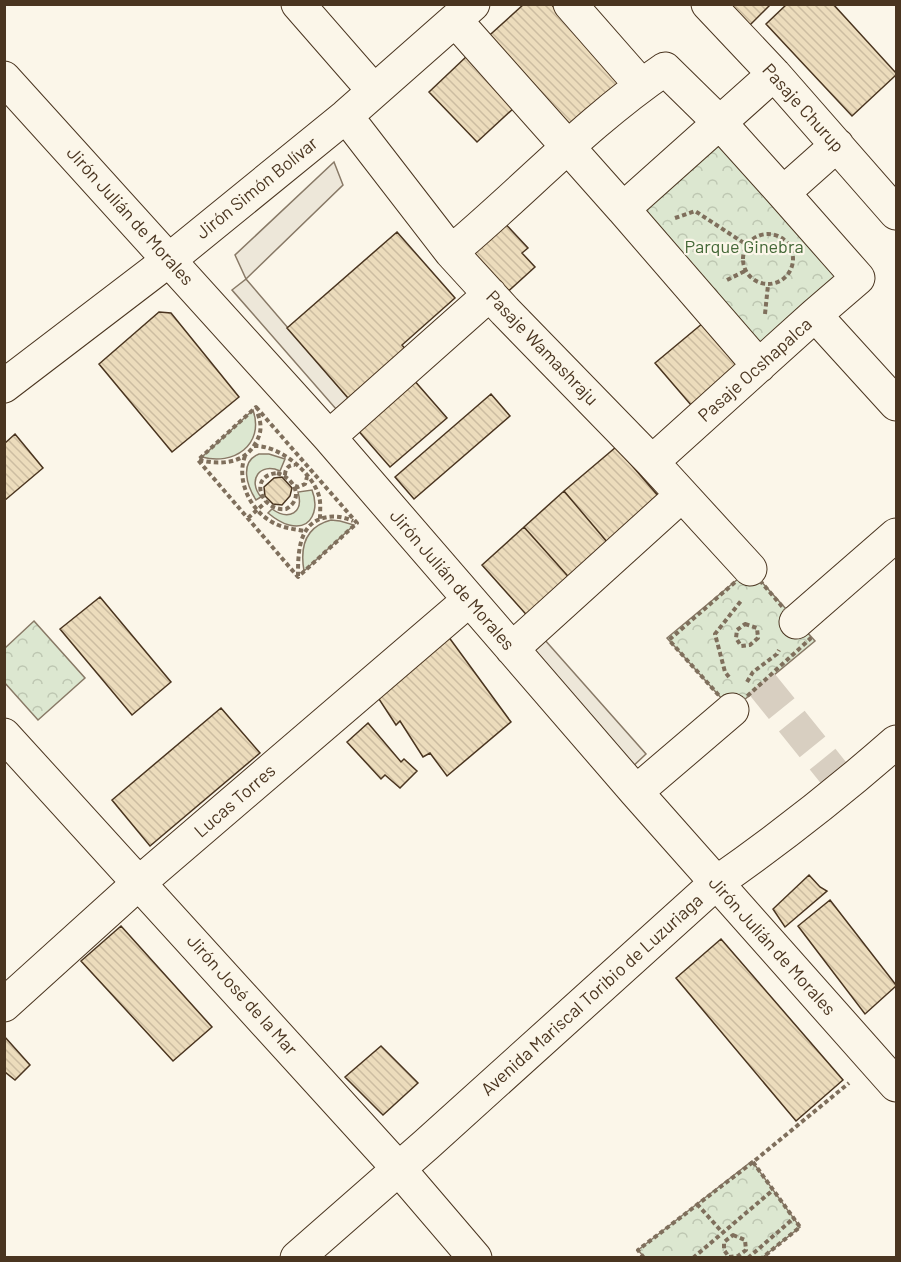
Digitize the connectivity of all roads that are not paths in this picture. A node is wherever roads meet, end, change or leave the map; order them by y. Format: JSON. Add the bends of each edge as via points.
{"nodes":[{"id":1,"x":298,"y":4,"type":"edge"},
{"id":2,"x":570,"y":4,"type":"edge"},
{"id":3,"x":708,"y":4,"type":"edge"},
{"id":4,"x":464,"y":12,"type":"edge"},
{"id":5,"x":774,"y":74,"type":"junction"},
{"id":6,"x":4,"y":78,"type":"edge"},
{"id":7,"x":641,"y":85,"type":"junction"},
{"id":8,"x":374,"y":91,"type":"junction"},
{"id":9,"x":346,"y":116,"type":"junction"},
{"id":10,"x":720,"y":123,"type":"junction"},
{"id":11,"x":567,"y":146,"type":"junction"},
{"id":12,"x":837,"y":146,"type":"junction"},
{"id":13,"x":783,"y":193,"type":"junction"},
{"id":14,"x":894,"y":206,"type":"edge"},
{"id":15,"x":632,"y":219,"type":"junction"},
{"id":16,"x":451,"y":252,"type":"junction"},
{"id":17,"x":169,"y":260,"type":"junction"},
{"id":18,"x":497,"y":302,"type":"junction"},
{"id":19,"x":815,"y":315,"type":"junction"},
{"id":20,"x":759,"y":366,"type":"junction"},
{"id":21,"x":4,"y":386,"type":"edge"},
{"id":22,"x":897,"y":404,"type":"edge"},
{"id":23,"x":329,"y":437,"type":"junction"},
{"id":24,"x":652,"y":462,"type":"junction"},
{"id":25,"x":682,"y":495,"type":"junction"},
{"id":26,"x":897,"y":536,"type":"edge"},
{"id":27,"x":747,"y":580,"type":"road end"},
{"id":28,"x":469,"y":600,"type":"junction"},
{"id":29,"x":789,"y":634,"type":"road end"},
{"id":30,"x":512,"y":649,"type":"junction"},
{"id":31,"x":734,"y":697,"type":"road end"},
{"id":32,"x":4,"y":735,"type":"edge"},
{"id":33,"x":897,"y":742,"type":"edge"},
{"id":34,"x":636,"y":792,"type":"junction"},
{"id":35,"x":140,"y":882,"type":"junction"},
{"id":36,"x":716,"y":883,"type":"junction"},
{"id":37,"x":4,"y":1005,"type":"edge"},
{"id":38,"x":897,"y":1085,"type":"edge"},
{"id":39,"x":398,"y":1168,"type":"junction"},
{"id":40,"x":297,"y":1257,"type":"edge"},
{"id":41,"x":475,"y":1257,"type":"edge"}],
"edges":[{"from":1,"to":8,"type":"street"},
{"from":2,"to":7,"type":"street"},
{"from":3,"to":5,"type":"street","name":"Pasaje Churup"},
{"from":4,"to":8,"type":"street","name":"Jirón Simón Bolívar"},
{"from":4,"to":11,"type":"street"},
{"from":5,"to":10,"type":"street"},
{"from":5,"to":12,"type":"street","name":"Pasaje Churup"},
{"from":6,"to":17,"type":"street","name":"Jirón Julián de Morales"},
{"from":7,"to":10,"type":"street","via":[[665,69]]},
{"from":7,"to":11,"type":"street"},
{"from":8,"to":9,"type":"street","name":"Jirón Simón Bolívar"},
{"from":9,"to":16,"type":"street","name":"Pasaje Wamashraju"},
{"from":9,"to":17,"type":"street","name":"Jirón Simón Bolívar"},
{"from":10,"to":13,"type":"street"},
{"from":10,"to":15,"type":"street"},
{"from":11,"to":15,"type":"street"},
{"from":11,"to":16,"type":"street"},
{"from":12,"to":13,"type":"street"},
{"from":12,"to":14,"type":"street","name":"Pasaje Churup"},
{"from":13,"to":19,"type":"street","name":"Pasaje Ocshapalca","via":[[858,278]]},
{"from":15,"to":20,"type":"street"},
{"from":16,"to":18,"type":"street","name":"Pasaje Wamashraju"},
{"from":17,"to":21,"type":"street","name":"Jirón Simón Bolívar"},
{"from":17,"to":23,"type":"street","name":"Jirón Julián de Morales"},
{"from":18,"to":23,"type":"street"},
{"from":18,"to":24,"type":"street","name":"Pasaje Wamashraju"},
{"from":19,"to":20,"type":"street","name":"Pasaje Ocshapalca"},
{"from":19,"to":22,"type":"street"},
{"from":20,"to":24,"type":"street","name":"Pasaje Ocshapalca"},
{"from":23,"to":28,"type":"street","name":"Jirón Julián de Morales"},
{"from":24,"to":25,"type":"street","name":"Pasaje Wamashraju"},
{"from":25,"to":27,"type":"street","name":"Pasaje Wamashraju"},
{"from":25,"to":30,"type":"street"},
{"from":26,"to":29,"type":"street"},
{"from":28,"to":30,"type":"street","name":"Jirón Julián de Morales"},
{"from":28,"to":35,"type":"street","name":"Lucas Torres"},
{"from":30,"to":34,"type":"street","name":"Jirón Julián de Morales"},
{"from":31,"to":34,"type":"street"},
{"from":32,"to":35,"type":"street","name":"Jirón José de la Mar"},
{"from":33,"to":36,"type":"street","name":"Avenida Mariscal Toribio de Luzuriaga","via":[[845,787]]},
{"from":34,"to":36,"type":"street","name":"Jirón Julián de Morales"},
{"from":35,"to":37,"type":"street","name":"Lucas Torres"},
{"from":35,"to":39,"type":"street","name":"Jirón José de la Mar"},
{"from":36,"to":38,"type":"street","name":"Jirón Julián de Morales"},
{"from":36,"to":39,"type":"street","name":"Avenida Mariscal Toribio de Luzuriaga"},
{"from":39,"to":40,"type":"street","name":"Avenida Mariscal Toribio de Luzuriaga"},
{"from":39,"to":41,"type":"street","name":"Jirón José de la Mar"}]}
